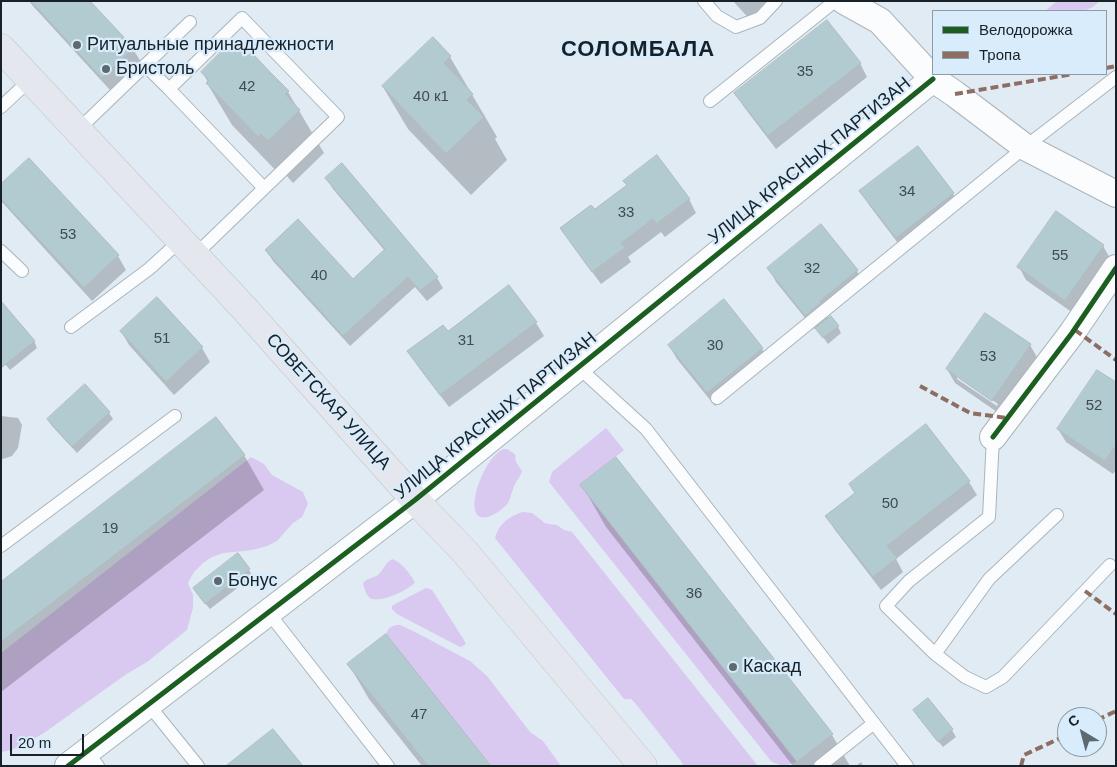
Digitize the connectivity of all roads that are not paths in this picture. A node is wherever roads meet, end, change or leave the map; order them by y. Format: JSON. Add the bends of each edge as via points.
{"nodes":[{"id":1,"x":704,"y":1,"type":"edge"},
{"id":2,"x":776,"y":1,"type":"edge"},
{"id":3,"x":835,"y":1,"type":"edge"},
{"id":4,"x":844,"y":1,"type":"edge"},
{"id":5,"x":190,"y":22,"type":"dead end"},
{"id":6,"x":1,"y":48,"type":"edge"},
{"id":7,"x":146,"y":65,"type":"junction"},
{"id":8,"x":1116,"y":77,"type":"edge"},
{"id":9,"x":31,"y":79,"type":"junction"},
{"id":10,"x":933,"y":79,"type":"junction"},
{"id":11,"x":169,"y":89,"type":"junction"},
{"id":12,"x":710,"y":101,"type":"dead end"},
{"id":13,"x":1,"y":107,"type":"edge"},
{"id":14,"x":78,"y":130,"type":"junction"},
{"id":15,"x":1025,"y":147,"type":"junction"},
{"id":16,"x":264,"y":188,"type":"junction"},
{"id":17,"x":1116,"y":194,"type":"edge"},
{"id":18,"x":188,"y":247,"type":"junction"},
{"id":19,"x":1,"y":251,"type":"edge"},
{"id":20,"x":1116,"y":268,"type":"edge"},
{"id":21,"x":22,"y":271,"type":"dead end"},
{"id":22,"x":70,"y":326,"type":"dead end"},
{"id":23,"x":578,"y":367,"type":"junction"},
{"id":24,"x":717,"y":398,"type":"dead end"},
{"id":25,"x":175,"y":416,"type":"dead end"},
{"id":26,"x":993,"y":437,"type":"joint"},
{"id":27,"x":415,"y":500,"type":"junction"},
{"id":28,"x":1057,"y":515,"type":"dead end"},
{"id":29,"x":1,"y":546,"type":"edge"},
{"id":30,"x":1110,"y":565,"type":"dead end"},
{"id":31,"x":268,"y":612,"type":"junction"},
{"id":32,"x":935,"y":654,"type":"junction"},
{"id":33,"x":148,"y":704,"type":"junction"},
{"id":34,"x":874,"y":723,"type":"junction"},
{"id":35,"x":85,"y":761,"type":"edge"},
{"id":36,"x":198,"y":766,"type":"edge"},
{"id":37,"x":388,"y":766,"type":"edge"},
{"id":38,"x":643,"y":766,"type":"edge"},
{"id":39,"x":820,"y":766,"type":"edge"},
{"id":40,"x":907,"y":766,"type":"edge"}],
"edges":[{"from":1,"to":2,"type":"lane","via":[[717,16],[736,28],[760,18]]},
{"from":3,"to":12,"type":"lane"},
{"from":4,"to":10,"type":"street","via":[[880,21]]},
{"from":5,"to":7,"type":"lane"},
{"from":6,"to":9,"type":"main road","name":"СОВЕТСКАЯ УЛИЦА"},
{"from":7,"to":11,"type":"lane"},
{"from":7,"to":14,"type":"lane"},
{"from":8,"to":15,"type":"lane"},
{"from":9,"to":13,"type":"lane"},
{"from":9,"to":14,"type":"main road","name":"СОВЕТСКАЯ УЛИЦА"},
{"from":10,"to":15,"type":"street"},
{"from":10,"to":23,"type":"street","name":"УЛИЦА КРАСНЫХ ПАРТИЗАН"},
{"from":11,"to":16,"type":"lane"},
{"from":11,"to":16,"type":"lane","via":[[242,18],[338,117]]},
{"from":14,"to":18,"type":"main road","name":"СОВЕТСКАЯ УЛИЦА"},
{"from":15,"to":17,"type":"street"},
{"from":15,"to":24,"type":"lane"},
{"from":16,"to":18,"type":"lane"},
{"from":18,"to":22,"type":"lane","via":[[150,269]]},
{"from":18,"to":27,"type":"main road","name":"СОВЕТСКАЯ УЛИЦА"},
{"from":19,"to":21,"type":"lane"},
{"from":20,"to":26,"type":"street","via":[[1072,333]]},
{"from":23,"to":27,"type":"street","name":"УЛИЦА КРАСНЫХ ПАРТИЗАН"},
{"from":23,"to":34,"type":"lane","via":[[646,429]]},
{"from":25,"to":29,"type":"lane"},
{"from":26,"to":32,"type":"lane","via":[[989,517],[909,582],[886,606]]},
{"from":27,"to":31,"type":"street","name":"УЛИЦА КРАСНЫХ ПАРТИЗАН"},
{"from":27,"to":38,"type":"main road","name":"СОВЕТСКАЯ УЛИЦА","via":[[465,552]]},
{"from":28,"to":32,"type":"lane","via":[[989,579]]},
{"from":30,"to":32,"type":"lane","via":[[1003,677],[986,687],[965,678]]},
{"from":31,"to":33,"type":"street","name":"УЛИЦА КРАСНЫХ ПАРТИЗАН"},
{"from":31,"to":37,"type":"lane"},
{"from":33,"to":35,"type":"street","name":"УЛИЦА КРАСНЫХ ПАРТИЗАН"},
{"from":33,"to":36,"type":"lane"},
{"from":34,"to":39,"type":"lane"},
{"from":34,"to":40,"type":"lane"}]}
